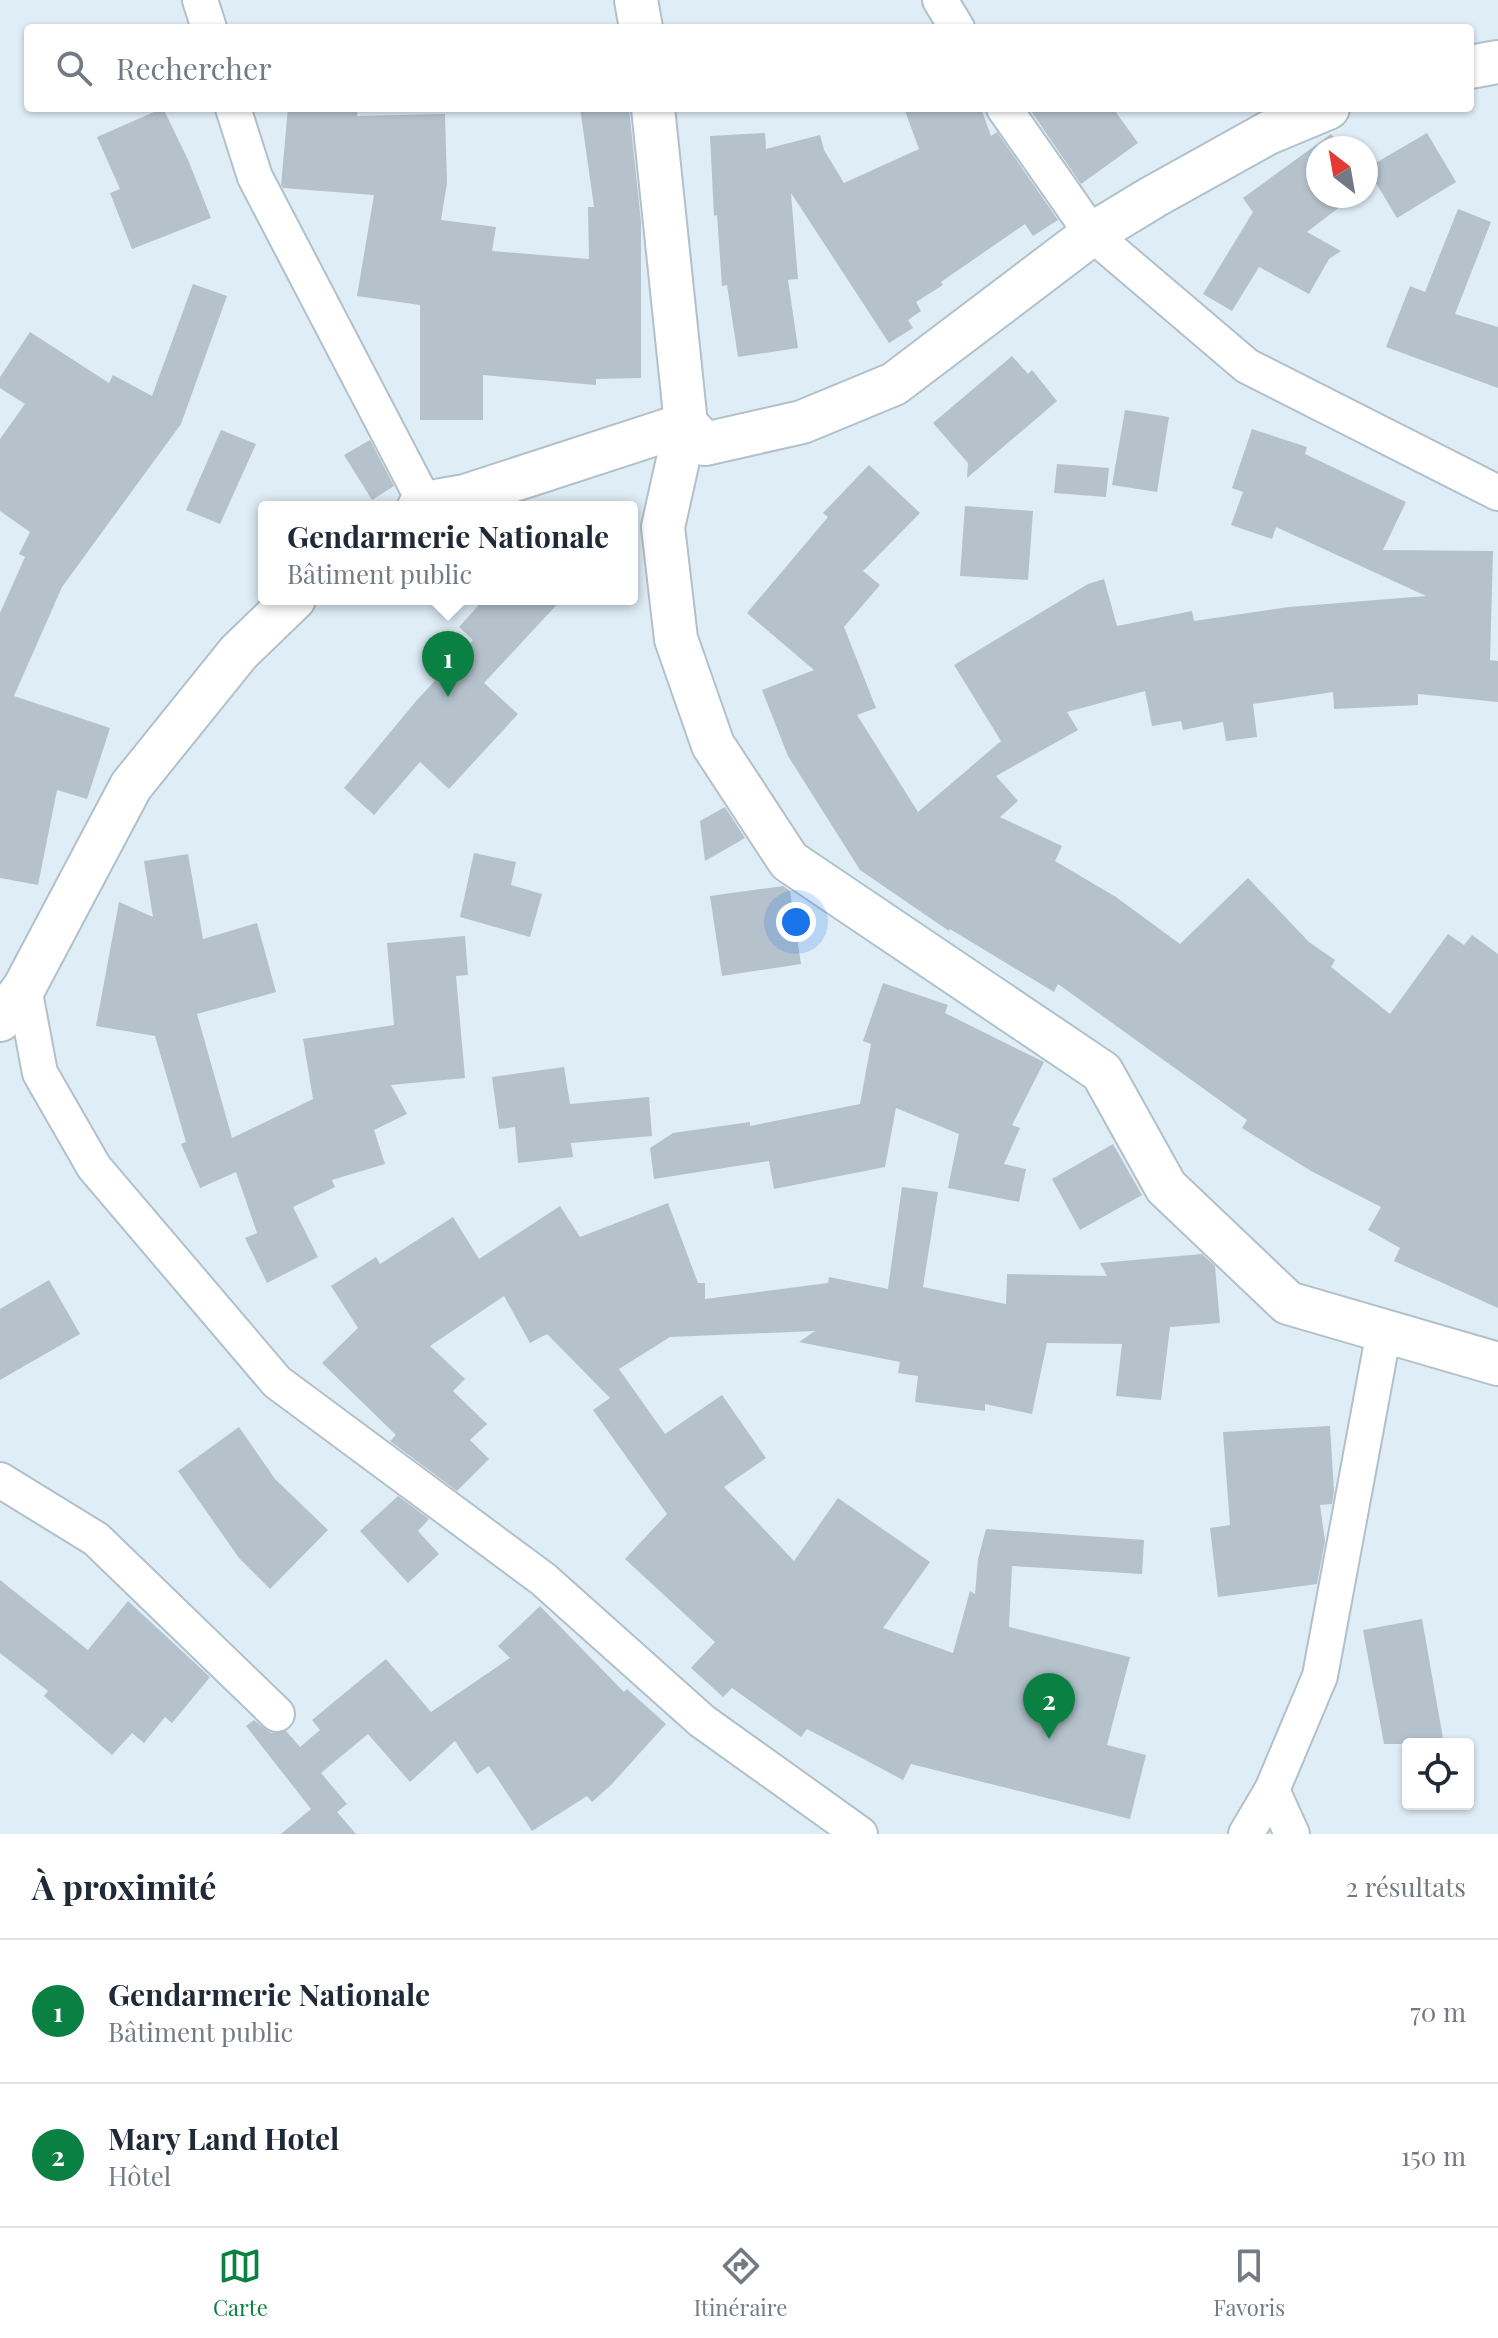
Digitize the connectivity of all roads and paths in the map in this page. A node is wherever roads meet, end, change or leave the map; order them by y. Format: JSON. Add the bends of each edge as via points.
{"nodes":[{"id":1,"x":200,"y":0,"type":"edge"},
{"id":2,"x":636,"y":0,"type":"edge"},
{"id":3,"x":940,"y":0,"type":"edge"},
{"id":4,"x":208,"y":24,"type":"edge"},
{"id":5,"x":640,"y":24,"type":"edge"},
{"id":6,"x":955,"y":24,"type":"edge"},
{"id":7,"x":1498,"y":62,"type":"edge"},
{"id":8,"x":1474,"y":66,"type":"edge"},
{"id":9,"x":234,"y":112,"type":"edge"},
{"id":10,"x":653,"y":112,"type":"edge"},
{"id":11,"x":1007,"y":112,"type":"edge"},
{"id":12,"x":1318,"y":112,"type":"edge"},
{"id":13,"x":1092,"y":234,"type":"junction"},
{"id":14,"x":686,"y":424,"type":"junction"},
{"id":15,"x":1498,"y":493,"type":"edge"},
{"id":16,"x":420,"y":501,"type":"edge"},
{"id":17,"x":441,"y":501,"type":"edge"},
{"id":18,"x":288,"y":605,"type":"edge"},
{"id":19,"x":12,"y":1004,"type":"edge"},
{"id":20,"x":1384,"y":1331,"type":"junction"},
{"id":21,"x":1498,"y":1364,"type":"edge"},
{"id":22,"x":0,"y":1480,"type":"edge"},
{"id":23,"x":277,"y":1714,"type":"dead end"},
{"id":24,"x":1272,"y":1790,"type":"junction"},
{"id":25,"x":860,"y":1834,"type":"edge"},
{"id":26,"x":1246,"y":1834,"type":"edge"},
{"id":27,"x":1292,"y":1834,"type":"edge"}],
"edges":[{"from":1,"to":4,"type":"street"},
{"from":2,"to":5,"type":"street"},
{"from":3,"to":6,"type":"street"},
{"from":7,"to":8,"type":"street"},
{"from":9,"to":16,"type":"street","via":[[255,177]]},
{"from":10,"to":14,"type":"street"},
{"from":11,"to":13,"type":"street"},
{"from":12,"to":13,"type":"street","via":[[1268,133]]},
{"from":13,"to":14,"type":"street","via":[[894,384],[802,422],[705,444]]},
{"from":13,"to":15,"type":"street","via":[[1247,366]]},
{"from":14,"to":17,"type":"street"},
{"from":14,"to":20,"type":"street","via":[[663,527],[676,639],[713,745],[789,861],[1102,1072],[1166,1187],[1288,1303]]},
{"from":18,"to":19,"type":"street","via":[[239,652],[131,786]]},
{"from":19,"to":25,"type":"street","via":[[40,1073],[94,1167],[277,1382],[543,1579],[702,1721]]},
{"from":20,"to":21,"type":"street"},
{"from":20,"to":24,"type":"street","via":[[1320,1676]]},
{"from":22,"to":23,"type":"street","via":[[96,1539]]},
{"from":24,"to":26,"type":"street"},
{"from":24,"to":27,"type":"street"}]}
